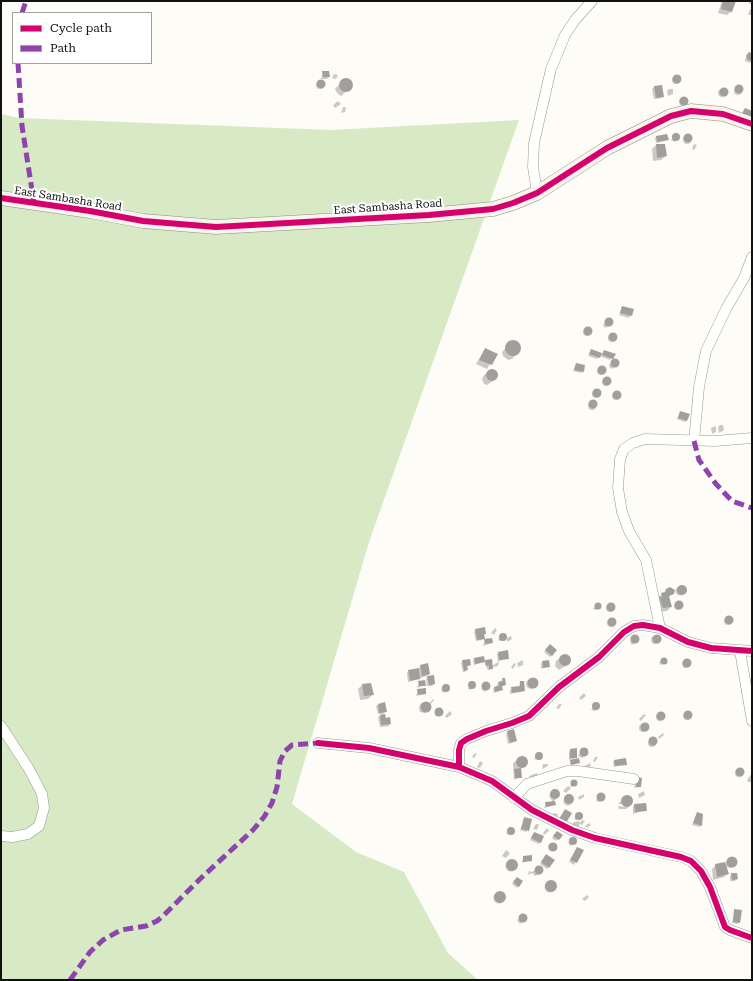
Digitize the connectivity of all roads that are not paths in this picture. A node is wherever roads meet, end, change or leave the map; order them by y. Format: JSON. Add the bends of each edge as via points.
{"nodes":[{"id":1,"x":592,"y":1,"type":"edge"},
{"id":2,"x":752,"y":124,"type":"edge"},
{"id":3,"x":537,"y":193,"type":"junction"},
{"id":4,"x":1,"y":198,"type":"edge"},
{"id":5,"x":752,"y":257,"type":"edge"},
{"id":6,"x":752,"y":438,"type":"edge"},
{"id":7,"x":694,"y":441,"type":"junction"},
{"id":8,"x":660,"y":628,"type":"junction"},
{"id":9,"x":740,"y":651,"type":"junction"},
{"id":10,"x":752,"y":651,"type":"edge"},
{"id":11,"x":752,"y":721,"type":"edge"},
{"id":12,"x":1,"y":726,"type":"edge"},
{"id":13,"x":318,"y":743,"type":"dead end"},
{"id":14,"x":459,"y":767,"type":"junction"},
{"id":15,"x":634,"y":779,"type":"dead end"},
{"id":16,"x":514,"y":798,"type":"junction"},
{"id":17,"x":1,"y":836,"type":"edge"},
{"id":18,"x":752,"y":938,"type":"edge"}],
"edges":[{"from":1,"to":3,"type":"street","via":[[565,35],[551,69],[534,143],[533,167]]},
{"from":2,"to":3,"type":"street","name":"East Sambasha Road","via":[[723,114],[691,112],[671,116],[607,148]]},
{"from":3,"to":4,"type":"street","name":"East Sambasha Road","via":[[493,208],[429,215],[216,227],[143,222],[90,211]]},
{"from":5,"to":7,"type":"street","via":[[744,278],[706,351],[699,387]]},
{"from":6,"to":7,"type":"street"},
{"from":7,"to":8,"type":"street","via":[[664,438],[632,442],[624,449],[620,459],[618,488],[622,512],[629,531],[646,560]]},
{"from":8,"to":9,"type":"street","via":[[688,642]]},
{"from":8,"to":14,"type":"street","via":[[634,626],[529,716],[461,743]]},
{"from":9,"to":10,"type":"street"},
{"from":9,"to":11,"type":"street"},
{"from":12,"to":17,"type":"street","via":[[29,769],[42,794],[44,808],[39,826],[28,834]]},
{"from":13,"to":14,"type":"street","via":[[369,748]]},
{"from":14,"to":16,"type":"street","via":[[492,781]]},
{"from":15,"to":16,"type":"street","via":[[567,771],[527,784]]},
{"from":16,"to":18,"type":"street","via":[[572,830],[691,861],[701,871],[710,887],[725,927]]}]}
